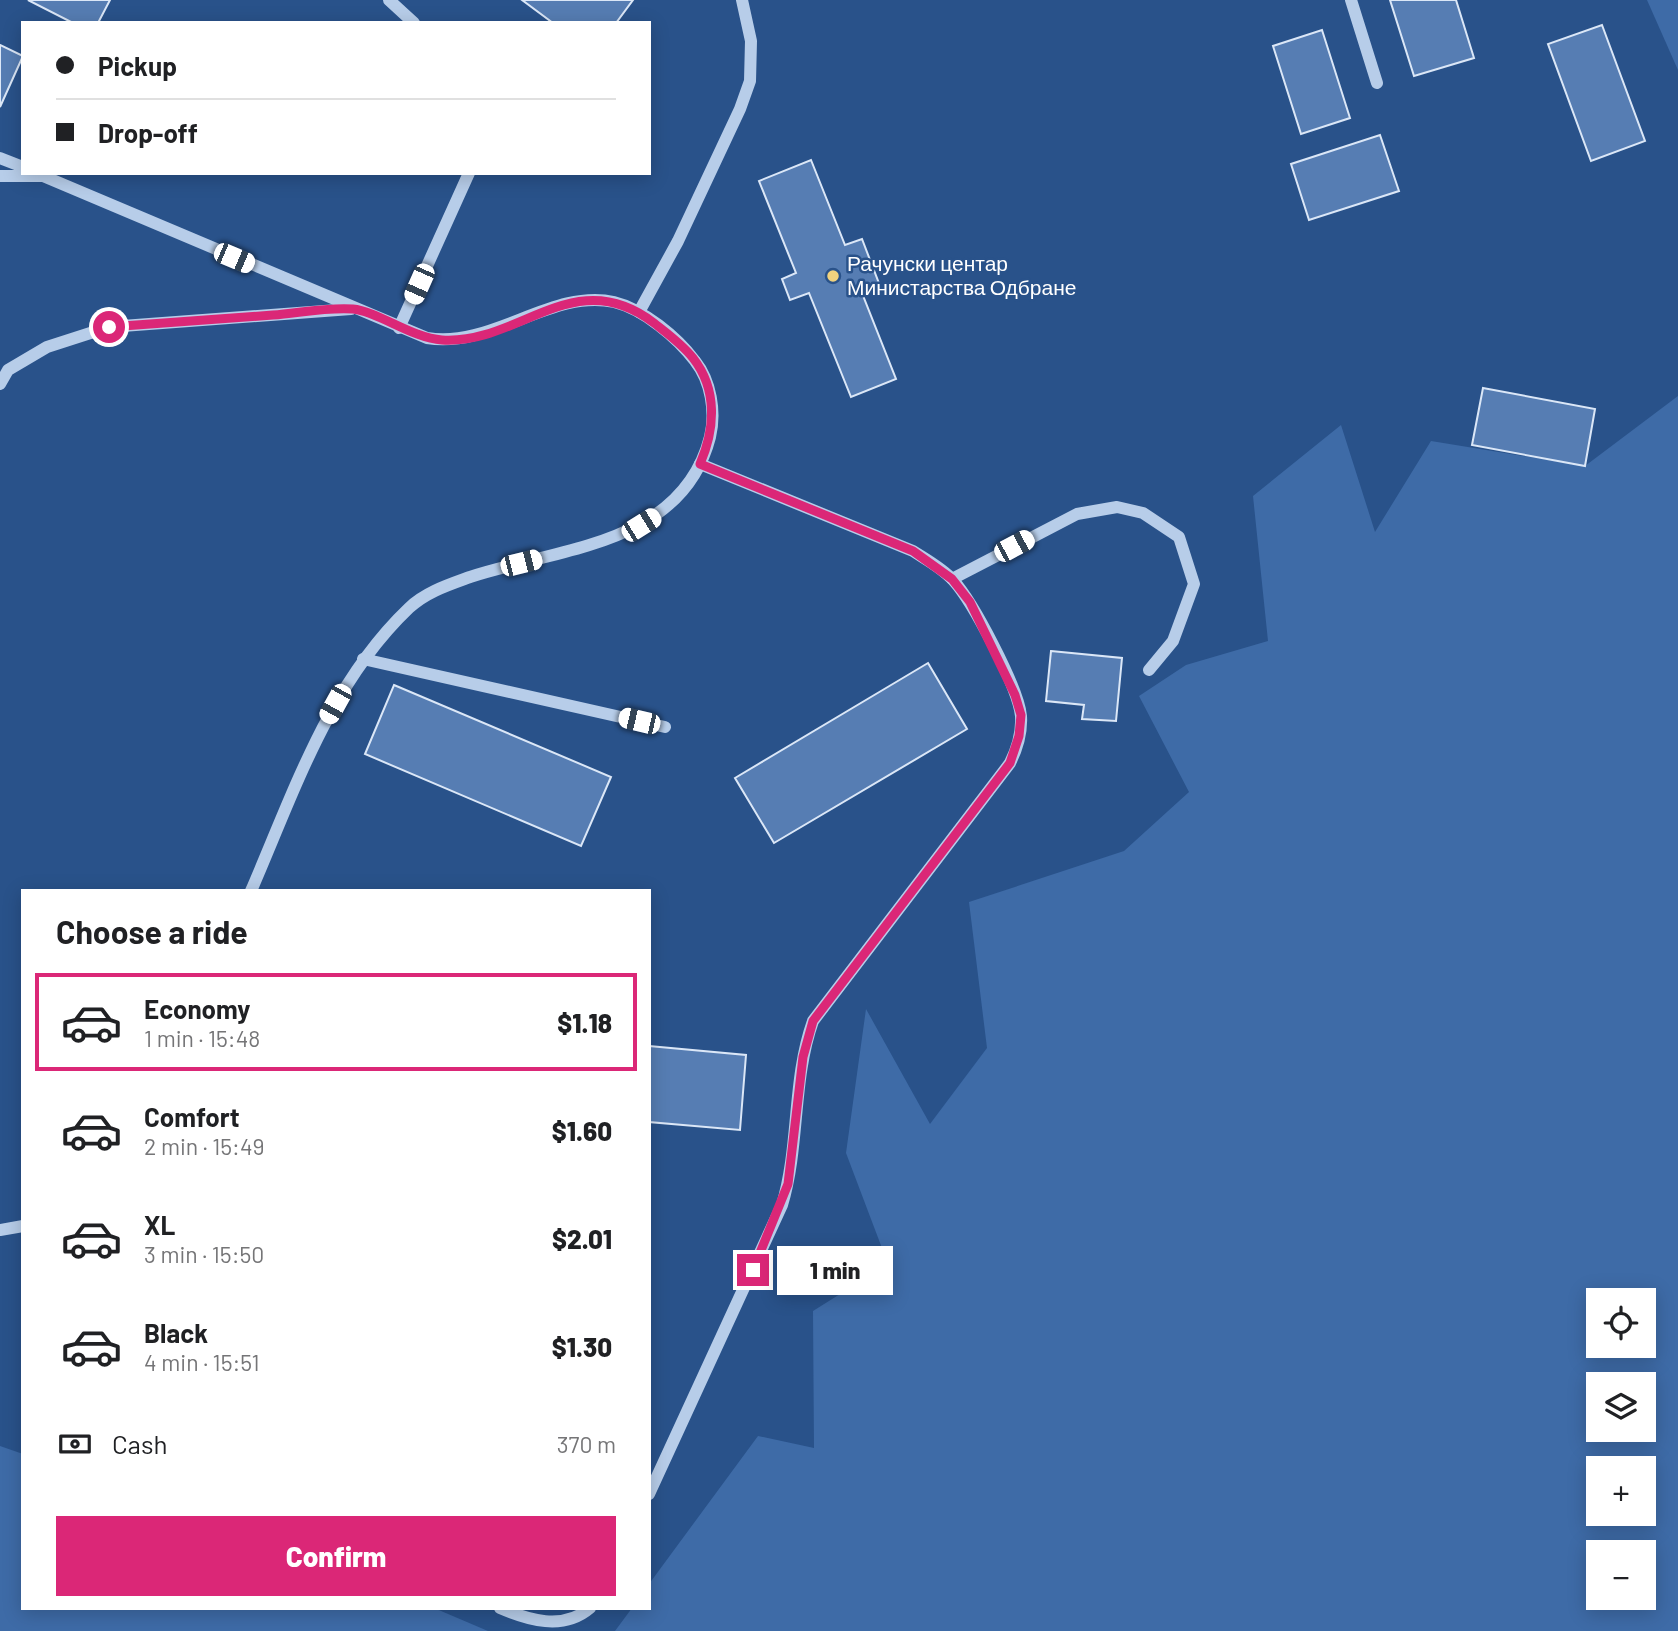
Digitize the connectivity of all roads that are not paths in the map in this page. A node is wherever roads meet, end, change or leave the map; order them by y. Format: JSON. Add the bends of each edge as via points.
{"nodes":[{"id":1,"x":389,"y":0,"type":"edge"},
{"id":2,"x":742,"y":0,"type":"edge"},
{"id":3,"x":1351,"y":0,"type":"edge"},
{"id":4,"x":412,"y":21,"type":"edge"},
{"id":5,"x":1377,"y":83,"type":"dead end"},
{"id":6,"x":0,"y":158,"type":"edge"},
{"id":7,"x":21,"y":166,"type":"edge"},
{"id":8,"x":21,"y":175,"type":"edge"},
{"id":9,"x":41,"y":175,"type":"edge"},
{"id":10,"x":468,"y":175,"type":"edge"},
{"id":11,"x":0,"y":176,"type":"edge"},
{"id":12,"x":355,"y":309,"type":"junction"},
{"id":13,"x":639,"y":312,"type":"junction"},
{"id":14,"x":398,"y":328,"type":"junction"},
{"id":15,"x":0,"y":384,"type":"edge"},
{"id":16,"x":700,"y":464,"type":"junction"},
{"id":17,"x":952,"y":579,"type":"junction"},
{"id":18,"x":363,"y":659,"type":"junction"},
{"id":19,"x":1149,"y":670,"type":"dead end"},
{"id":20,"x":664,"y":727,"type":"dead end"},
{"id":21,"x":252,"y":889,"type":"edge"},
{"id":22,"x":21,"y":1226,"type":"edge"},
{"id":23,"x":0,"y":1230,"type":"edge"},
{"id":24,"x":651,"y":1490,"type":"edge"},
{"id":25,"x":505,"y":1610,"type":"edge"},
{"id":26,"x":588,"y":1610,"type":"edge"}],
"edges":[{"from":1,"to":4,"type":"lane"},
{"from":2,"to":13,"type":"lane","via":[[751,41],[750,80],[678,241]]},
{"from":3,"to":5,"type":"lane"},
{"from":6,"to":7,"type":"lane"},
{"from":8,"to":11,"type":"lane"},
{"from":9,"to":12,"type":"lane"},
{"from":10,"to":14,"type":"lane"},
{"from":12,"to":14,"type":"lane"},
{"from":12,"to":15,"type":"lane","via":[[109,327],[47,347],[8,370]]},
{"from":13,"to":14,"type":"lane","via":[[614,302],[580,301],[460,339],[427,338]]},
{"from":13,"to":16,"type":"lane","via":[[689,353],[709,390],[712,426]]},
{"from":16,"to":17,"type":"lane","via":[[913,551]]},
{"from":16,"to":18,"type":"lane","via":[[654,517],[628,533],[440,587],[412,605]]},
{"from":17,"to":19,"type":"lane","via":[[1077,514],[1117,507],[1143,513],[1179,537],[1194,584],[1173,641]]},
{"from":17,"to":24,"type":"lane","via":[[970,602],[1015,695],[1021,715],[1015,753],[813,1021],[803,1057],[782,1205]]},
{"from":18,"to":20,"type":"lane"},
{"from":18,"to":21,"type":"lane","via":[[325,722]]},
{"from":22,"to":23,"type":"lane"},
{"from":25,"to":26,"type":"lane","via":[[528,1620],[557,1622]]}]}
